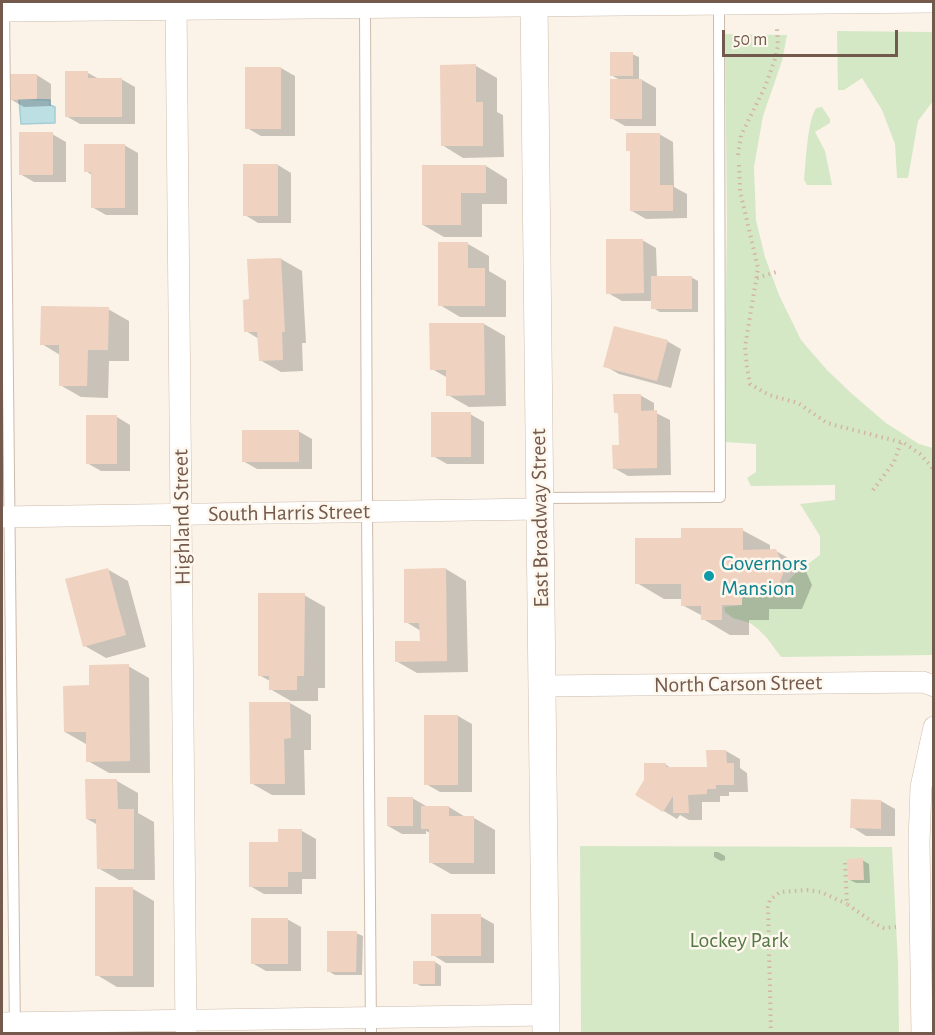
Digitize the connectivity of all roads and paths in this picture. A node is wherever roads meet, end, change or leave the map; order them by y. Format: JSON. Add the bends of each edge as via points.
{"nodes":[{"id":1,"x":895,"y":2,"type":"edge"},
{"id":2,"x":933,"y":2,"type":"edge"},
{"id":3,"x":365,"y":4,"type":"edge"},
{"id":4,"x":534,"y":4,"type":"edge"},
{"id":5,"x":176,"y":5,"type":"edge"},
{"id":6,"x":719,"y":5,"type":"junction"},
{"id":7,"x":3,"y":8,"type":"edge"},
{"id":8,"x":777,"y":29,"type":"dead end"},
{"id":9,"x":776,"y":272,"type":"dead end"},
{"id":10,"x":757,"y":278,"type":"junction"},
{"id":11,"x":901,"y":442,"type":"junction"},
{"id":12,"x":933,"y":471,"type":"edge"},
{"id":13,"x":873,"y":490,"type":"dead end"},
{"id":14,"x":540,"y":503,"type":"junction"},
{"id":15,"x":367,"y":512,"type":"junction"},
{"id":16,"x":182,"y":515,"type":"junction"},
{"id":17,"x":5,"y":517,"type":"edge"},
{"id":18,"x":542,"y":686,"type":"junction"},
{"id":19,"x":933,"y":686,"type":"edge"},
{"id":20,"x":933,"y":727,"type":"edge"},
{"id":21,"x":844,"y":863,"type":"dead end"},
{"id":22,"x":846,"y":904,"type":"junction"},
{"id":23,"x":896,"y":927,"type":"dead end"},
{"id":24,"x":546,"y":1024,"type":"edge"},
{"id":25,"x":371,"y":1026,"type":"edge"},
{"id":26,"x":10,"y":1027,"type":"edge"},
{"id":27,"x":186,"y":1027,"type":"edge"},
{"id":28,"x":771,"y":1034,"type":"edge"},
{"id":29,"x":922,"y":1034,"type":"edge"}],
"edges":[{"from":1,"to":2,"type":"street"},
{"from":1,"to":6,"type":"street"},
{"from":3,"to":4,"type":"street"},
{"from":3,"to":5,"type":"street"},
{"from":3,"to":15,"type":"lane"},
{"from":4,"to":6,"type":"street"},
{"from":4,"to":14,"type":"street","name":"East Broadway Street"},
{"from":5,"to":7,"type":"street"},
{"from":5,"to":16,"type":"street","name":"Highland Street"},
{"from":6,"to":14,"type":"lane","via":[[720,497]]},
{"from":7,"to":17,"type":"lane"},
{"from":8,"to":10,"type":"path","via":[[775,59],[741,135],[738,157],[740,191]]},
{"from":9,"to":10,"type":"path"},
{"from":10,"to":11,"type":"path","via":[[745,347],[750,384],[769,395],[798,403],[826,423]]},
{"from":11,"to":12,"type":"path","via":[[920,454]]},
{"from":11,"to":13,"type":"path","via":[[894,462]]},
{"from":14,"to":15,"type":"street","name":"South Harris Street"},
{"from":14,"to":18,"type":"street","name":"East Broadway Street"},
{"from":15,"to":16,"type":"street","name":"South Harris Street"},
{"from":15,"to":25,"type":"lane"},
{"from":16,"to":17,"type":"street","name":"South Harris Street"},
{"from":16,"to":27,"type":"street","name":"Highland Street"},
{"from":17,"to":26,"type":"lane"},
{"from":18,"to":19,"type":"street","name":"North Carson Street","via":[[923,682]]},
{"from":18,"to":24,"type":"street","name":"East Broadway Street"},
{"from":20,"to":29,"type":"street","via":[[921,787],[919,842]]},
{"from":21,"to":22,"type":"path"},
{"from":22,"to":23,"type":"path","via":[[874,923]]},
{"from":22,"to":28,"type":"path","via":[[807,890],[780,891],[770,900]]},
{"from":24,"to":25,"type":"street"},
{"from":25,"to":27,"type":"street"},
{"from":26,"to":27,"type":"street"}]}
